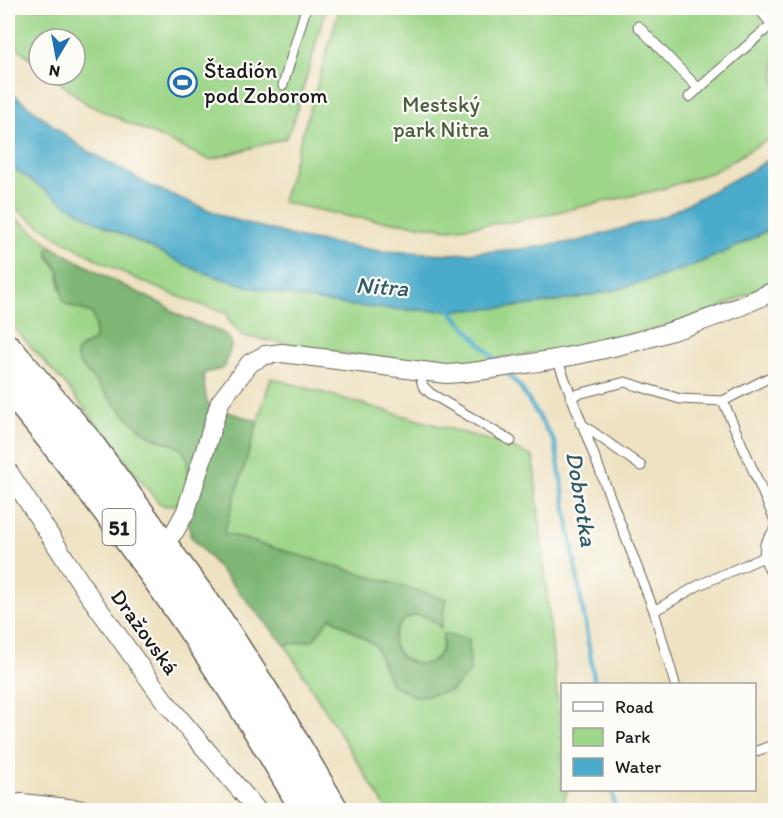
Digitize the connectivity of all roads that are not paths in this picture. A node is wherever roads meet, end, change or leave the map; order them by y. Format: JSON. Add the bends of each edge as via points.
{"nodes":[{"id":1,"x":306,"y":8,"type":"edge"},
{"id":2,"x":758,"y":8,"type":"edge"},
{"id":3,"x":638,"y":26,"type":"dead end"},
{"id":4,"x":774,"y":26,"type":"edge"},
{"id":5,"x":283,"y":85,"type":"dead end"},
{"id":6,"x":699,"y":88,"type":"junction"},
{"id":7,"x":689,"y":97,"type":"dead end"},
{"id":8,"x":776,"y":290,"type":"edge"},
{"id":9,"x":8,"y":349,"type":"edge"},
{"id":10,"x":557,"y":359,"type":"junction"},
{"id":11,"x":419,"y":371,"type":"junction"},
{"id":12,"x":776,"y":374,"type":"edge"},
{"id":13,"x":8,"y":386,"type":"edge"},
{"id":14,"x":570,"y":396,"type":"junction"},
{"id":15,"x":723,"y":401,"type":"junction"},
{"id":16,"x":580,"y":423,"type":"junction"},
{"id":17,"x":511,"y":441,"type":"dead end"},
{"id":18,"x":641,"y":466,"type":"dead end"},
{"id":19,"x":8,"y":471,"type":"edge"},
{"id":20,"x":776,"y":525,"type":"edge"},
{"id":21,"x":163,"y":544,"type":"junction"},
{"id":22,"x":764,"y":557,"type":"junction"},
{"id":23,"x":776,"y":586,"type":"edge"},
{"id":24,"x":654,"y":611,"type":"junction"},
{"id":25,"x":675,"y":683,"type":"edge"},
{"id":26,"x":776,"y":744,"type":"edge"},
{"id":27,"x":756,"y":751,"type":"edge"},
{"id":28,"x":8,"y":805,"type":"edge"},
{"id":29,"x":86,"y":810,"type":"edge"},
{"id":30,"x":257,"y":810,"type":"edge"},
{"id":31,"x":305,"y":810,"type":"edge"},
{"id":32,"x":334,"y":810,"type":"edge"}],
"edges":[{"from":1,"to":5,"type":"lane"},
{"from":2,"to":4,"type":"lane"},
{"from":3,"to":6,"type":"lane"},
{"from":4,"to":6,"type":"lane"},
{"from":6,"to":7,"type":"lane"},
{"from":8,"to":10,"type":"street","via":[[675,332]]},
{"from":9,"to":21,"type":"main road","number":"51","via":[[88,442]]},
{"from":10,"to":11,"type":"street","via":[[470,373]]},
{"from":10,"to":14,"type":"lane"},
{"from":11,"to":17,"type":"lane","via":[[423,386],[430,393]]},
{"from":11,"to":21,"type":"street","via":[[282,353],[265,355],[250,363],[220,402],[186,511]]},
{"from":12,"to":15,"type":"lane"},
{"from":13,"to":31,"type":"main road","number":"51","via":[[164,588]]},
{"from":14,"to":15,"type":"lane","via":[[625,382],[680,399]]},
{"from":14,"to":16,"type":"lane"},
{"from":15,"to":20,"type":"lane"},
{"from":16,"to":18,"type":"lane"},
{"from":16,"to":24,"type":"lane"},
{"from":19,"to":30,"type":"street","name":"Dražovská","via":[[86,591],[164,700]]},
{"from":20,"to":22,"type":"lane","via":[[765,544]]},
{"from":21,"to":32,"type":"main road","number":"51","via":[[262,688]]},
{"from":22,"to":23,"type":"lane"},
{"from":22,"to":24,"type":"lane","via":[[699,585]]},
{"from":24,"to":25,"type":"lane"},
{"from":26,"to":27,"type":"lane"},
{"from":28,"to":29,"type":"street"}]}
